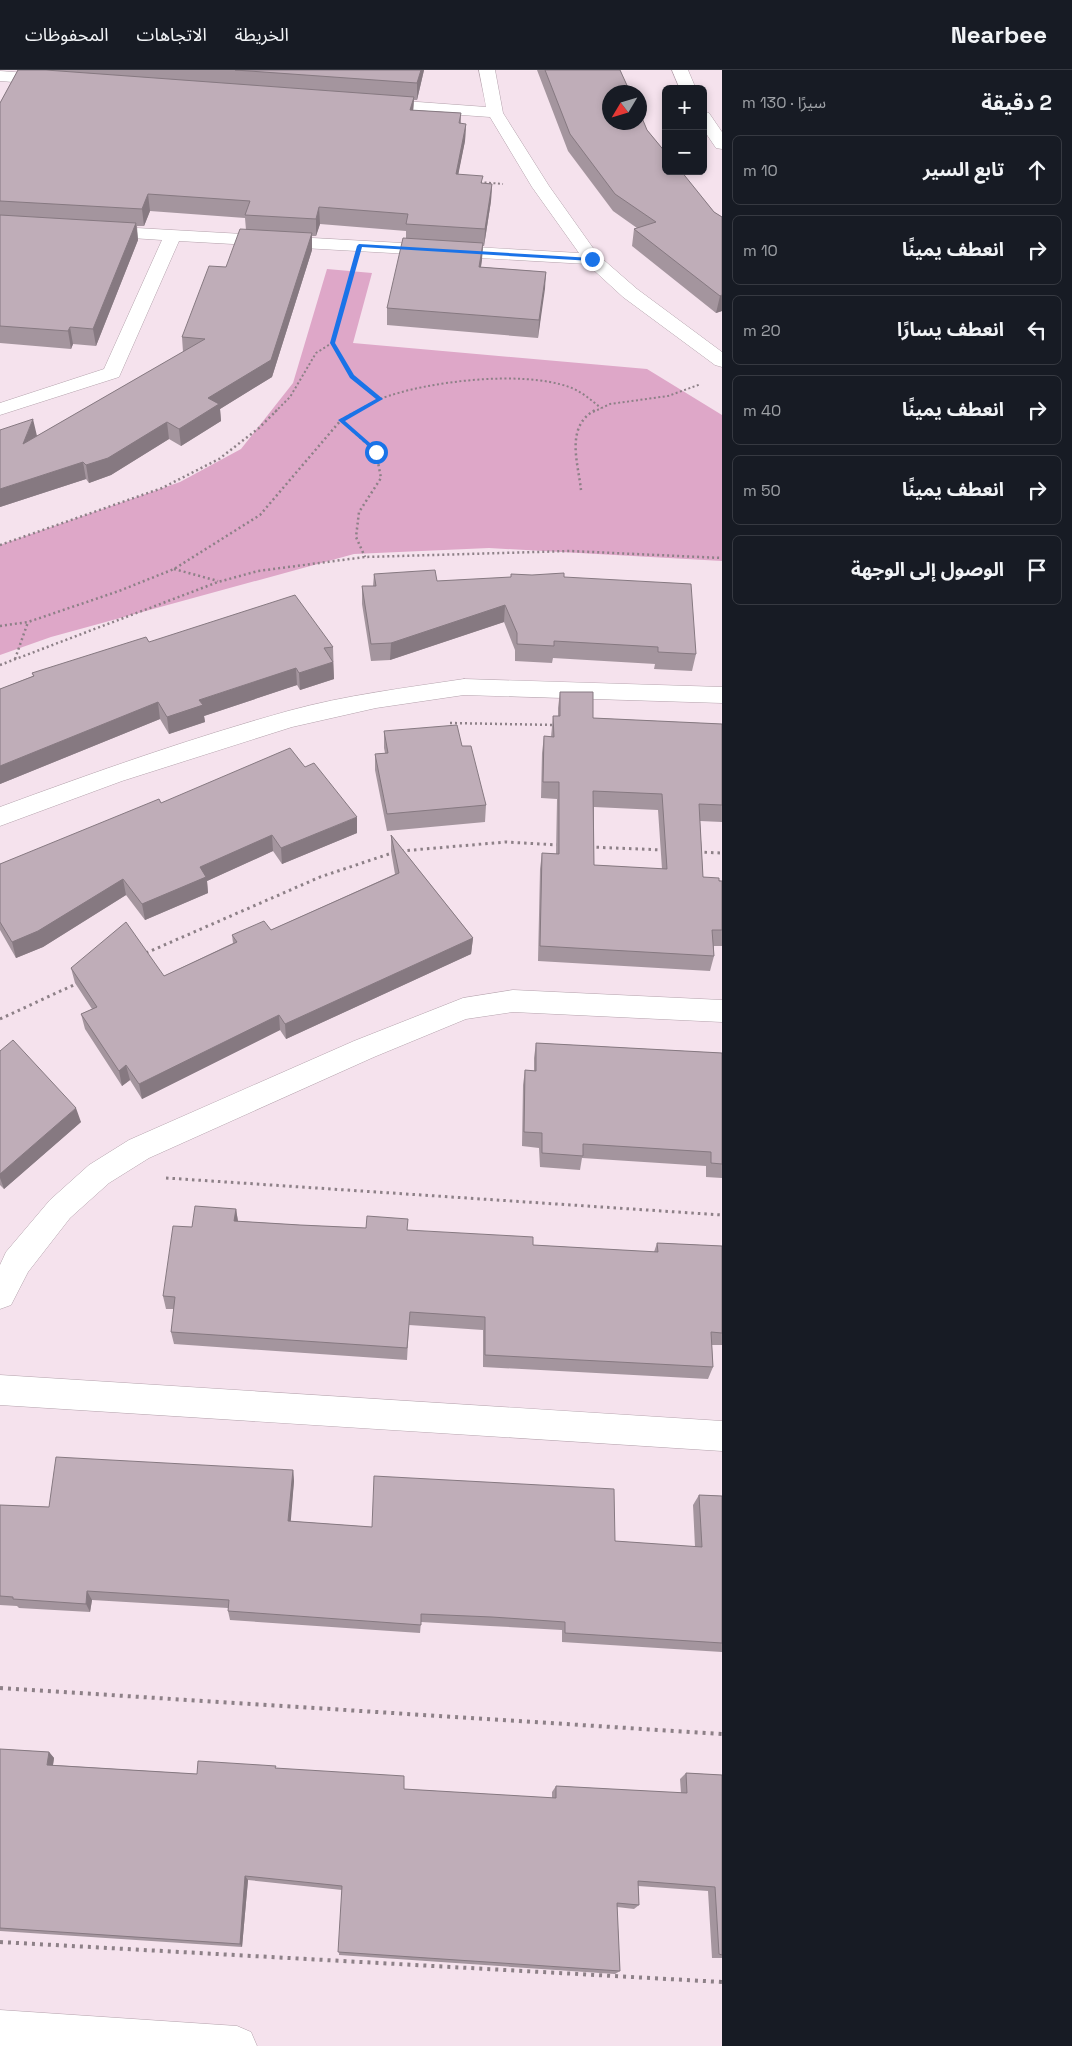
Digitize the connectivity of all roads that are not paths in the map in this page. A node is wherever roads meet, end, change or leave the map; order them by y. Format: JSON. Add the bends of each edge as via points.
{"nodes":[{"id":1,"x":487,"y":70,"type":"edge"},
{"id":2,"x":680,"y":70,"type":"edge"},
{"id":3,"x":0,"y":76,"type":"edge"},
{"id":4,"x":69,"y":81,"type":"edge"},
{"id":5,"x":686,"y":85,"type":"edge"},
{"id":6,"x":357,"y":103,"type":"edge"},
{"id":7,"x":495,"y":113,"type":"junction"},
{"id":8,"x":707,"y":122,"type":"edge"},
{"id":9,"x":722,"y":144,"type":"edge"},
{"id":10,"x":86,"y":230,"type":"edge"},
{"id":11,"x":173,"y":235,"type":"junction"},
{"id":12,"x":592,"y":259,"type":"junction"},
{"id":13,"x":722,"y":361,"type":"edge"},
{"id":14,"x":0,"y":410,"type":"edge"},
{"id":15,"x":722,"y":695,"type":"edge"},
{"id":16,"x":0,"y":816,"type":"edge"},
{"id":17,"x":722,"y":1011,"type":"edge"},
{"id":18,"x":0,"y":1295,"type":"edge"},
{"id":19,"x":0,"y":1390,"type":"edge"},
{"id":20,"x":722,"y":1436,"type":"edge"},
{"id":21,"x":0,"y":2029,"type":"edge"},
{"id":22,"x":237,"y":2046,"type":"edge"}],
"edges":[{"from":1,"to":7,"type":"street"},
{"from":2,"to":5,"type":"street"},
{"from":3,"to":4,"type":"street"},
{"from":6,"to":7,"type":"street"},
{"from":7,"to":12,"type":"street","via":[[541,187]]},
{"from":8,"to":9,"type":"street"},
{"from":10,"to":11,"type":"street"},
{"from":11,"to":12,"type":"street"},
{"from":11,"to":14,"type":"street","via":[[112,373]]},
{"from":12,"to":13,"type":"street","via":[[630,293]]},
{"from":15,"to":16,"type":"street","via":[[464,688],[376,700],[281,722],[113,775]]},
{"from":17,"to":18,"type":"street","via":[[514,1001],[463,1009],[364,1049],[139,1149],[99,1174],[60,1209],[17,1262]]},
{"from":19,"to":20,"type":"street"},
{"from":21,"to":22,"type":"street"}]}
